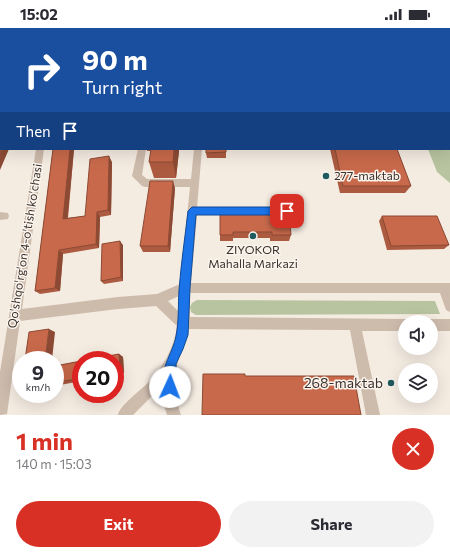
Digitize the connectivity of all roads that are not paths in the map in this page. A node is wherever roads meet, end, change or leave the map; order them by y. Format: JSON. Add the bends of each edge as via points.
{"nodes":[{"id":1,"x":40,"y":150,"type":"edge"},
{"id":2,"x":142,"y":150,"type":"edge"},
{"id":3,"x":198,"y":150,"type":"edge"},
{"id":4,"x":195,"y":183,"type":"junction"},
{"id":5,"x":192,"y":211,"type":"junction"},
{"id":6,"x":287,"y":211,"type":"dead end"},
{"id":7,"x":184,"y":288,"type":"junction"},
{"id":8,"x":447,"y":288,"type":"edge"},
{"id":9,"x":158,"y":300,"type":"junction"},
{"id":10,"x":450,"y":306,"type":"edge"},
{"id":11,"x":14,"y":316,"type":"junction"},
{"id":12,"x":183,"y":323,"type":"junction"},
{"id":13,"x":355,"y":325,"type":"junction"},
{"id":14,"x":398,"y":325,"type":"edge"},
{"id":15,"x":438,"y":325,"type":"edge"},
{"id":16,"x":450,"y":325,"type":"edge"},
{"id":17,"x":171,"y":363,"type":"junction"},
{"id":18,"x":2,"y":379,"type":"edge"},
{"id":19,"x":0,"y":414,"type":"edge"},
{"id":20,"x":124,"y":415,"type":"edge"},
{"id":21,"x":174,"y":415,"type":"edge"},
{"id":22,"x":373,"y":415,"type":"edge"}],
"edges":[{"from":1,"to":11,"type":"street","name":"Qo'shqo'rg'on 4-o'tish ko'chasi"},
{"from":2,"to":4,"type":"street","via":[[137,176],[145,183]]},
{"from":3,"to":4,"type":"street"},
{"from":4,"to":5,"type":"street"},
{"from":5,"to":6,"type":"street"},
{"from":5,"to":7,"type":"street"},
{"from":7,"to":8,"type":"street"},
{"from":7,"to":9,"type":"street"},
{"from":7,"to":12,"type":"street"},
{"from":8,"to":10,"type":"street"},
{"from":9,"to":11,"type":"street","via":[[118,302]]},
{"from":9,"to":12,"type":"street"},
{"from":11,"to":18,"type":"street","name":"Qo'shqo'rg'on 4-o'tish ko'chasi"},
{"from":12,"to":13,"type":"street"},
{"from":12,"to":17,"type":"street","via":[[178,349]]},
{"from":13,"to":14,"type":"street"},
{"from":13,"to":22,"type":"street"},
{"from":15,"to":16,"type":"street"},
{"from":17,"to":20,"type":"street","via":[[138,403]]},
{"from":17,"to":21,"type":"street","via":[[169,399]]},
{"from":18,"to":19,"type":"street","name":"Qo'shqo'rg'on 4-o'tish ko'chasi"}]}
